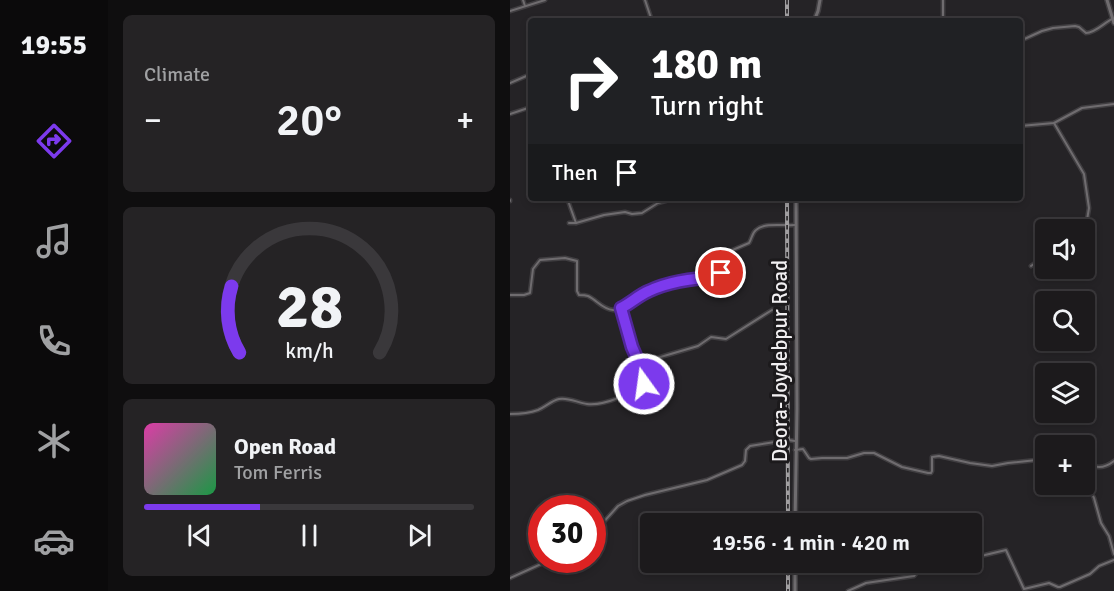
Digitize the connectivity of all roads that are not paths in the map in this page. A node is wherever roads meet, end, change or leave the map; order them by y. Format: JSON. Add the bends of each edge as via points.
{"nodes":[{"id":1,"x":524,"y":0,"type":"edge"},
{"id":2,"x":545,"y":0,"type":"edge"},
{"id":3,"x":645,"y":0,"type":"edge"},
{"id":4,"x":820,"y":0,"type":"edge"},
{"id":5,"x":943,"y":0,"type":"edge"},
{"id":6,"x":1107,"y":0,"type":"edge"},
{"id":7,"x":525,"y":6,"type":"junction"},
{"id":8,"x":510,"y":11,"type":"edge"},
{"id":9,"x":651,"y":18,"type":"edge"},
{"id":10,"x":815,"y":18,"type":"edge"},
{"id":11,"x":943,"y":18,"type":"edge"},
{"id":12,"x":1113,"y":21,"type":"edge"},
{"id":13,"x":1023,"y":40,"type":"edge"},
{"id":14,"x":528,"y":75,"type":"edge"},
{"id":15,"x":510,"y":83,"type":"edge"},
{"id":16,"x":1114,"y":104,"type":"edge"},
{"id":17,"x":528,"y":108,"type":"edge"},
{"id":18,"x":510,"y":114,"type":"edge"},
{"id":19,"x":1054,"y":123,"type":"junction"},
{"id":20,"x":1023,"y":126,"type":"edge"},
{"id":21,"x":568,"y":201,"type":"edge"},
{"id":22,"x":665,"y":201,"type":"edge"},
{"id":23,"x":796,"y":201,"type":"edge"},
{"id":24,"x":1087,"y":219,"type":"edge"},
{"id":25,"x":569,"y":223,"type":"dead end"},
{"id":26,"x":576,"y":223,"type":"junction"},
{"id":27,"x":795,"y":225,"type":"junction"},
{"id":28,"x":1035,"y":263,"type":"edge"},
{"id":29,"x":1031,"y":266,"type":"dead end"},
{"id":30,"x":510,"y":295,"type":"edge"},
{"id":31,"x":621,"y":308,"type":"junction"},
{"id":32,"x":772,"y":310,"type":"dead end"},
{"id":33,"x":640,"y":363,"type":"junction"},
{"id":34,"x":510,"y":414,"type":"edge"},
{"id":35,"x":796,"y":441,"type":"junction"},
{"id":36,"x":795,"y":450,"type":"junction"},
{"id":37,"x":1035,"y":460,"type":"edge"},
{"id":38,"x":1114,"y":461,"type":"edge"},
{"id":39,"x":1095,"y":467,"type":"edge"},
{"id":40,"x":1092,"y":495,"type":"edge"},
{"id":41,"x":795,"y":513,"type":"edge"},
{"id":42,"x":606,"y":519,"type":"edge"},
{"id":43,"x":1114,"y":554,"type":"edge"},
{"id":44,"x":982,"y":555,"type":"edge"},
{"id":45,"x":1114,"y":560,"type":"edge"},
{"id":46,"x":528,"y":570,"type":"edge"},
{"id":47,"x":795,"y":573,"type":"edge"},
{"id":48,"x":916,"y":573,"type":"edge"},
{"id":49,"x":510,"y":578,"type":"edge"},
{"id":50,"x":795,"y":591,"type":"edge"},
{"id":51,"x":848,"y":591,"type":"edge"}],
"edges":[{"from":1,"to":7,"type":"street"},
{"from":2,"to":7,"type":"street"},
{"from":3,"to":9,"type":"street"},
{"from":4,"to":10,"type":"street"},
{"from":5,"to":11,"type":"street"},
{"from":6,"to":12,"type":"street"},
{"from":7,"to":8,"type":"street"},
{"from":12,"to":13,"type":"street","via":[[1091,33],[1075,26],[1053,28]]},
{"from":14,"to":15,"type":"street"},
{"from":16,"to":19,"type":"street","via":[[1082,108]]},
{"from":17,"to":18,"type":"street"},
{"from":19,"to":20,"type":"street"},
{"from":19,"to":24,"type":"street","via":[[1084,174]]},
{"from":21,"to":26,"type":"street"},
{"from":22,"to":26,"type":"street","via":[[642,213],[604,215]]},
{"from":23,"to":27,"type":"street","name":"Deora-Joydebpur Road"},
{"from":25,"to":26,"type":"street"},
{"from":27,"to":31,"type":"street","via":[[758,228],[749,243],[721,255],[719,277],[652,289]]},
{"from":27,"to":35,"type":"street","name":"Deora-Joydebpur Road"},
{"from":28,"to":29,"type":"street"},
{"from":30,"to":31,"type":"street","via":[[530,293],[533,269],[540,260],[565,258],[578,263],[579,295],[588,296],[610,310]]},
{"from":31,"to":33,"type":"street"},
{"from":32,"to":33,"type":"street","via":[[726,339],[711,338],[698,346]]},
{"from":33,"to":34,"type":"street","via":[[647,381],[619,398],[593,405],[565,398],[538,410]]},
{"from":35,"to":36,"type":"street","name":"Deora-Joydebpur Road"},
{"from":35,"to":42,"type":"street","via":[[750,446],[742,465],[707,480],[627,501]]},
{"from":36,"to":37,"type":"street","via":[[803,449],[811,459],[874,453],[902,467],[928,473],[932,471],[934,456],[992,466]]},
{"from":36,"to":41,"type":"street","name":"Deora-Joydebpur Road"},
{"from":38,"to":39,"type":"street"},
{"from":40,"to":43,"type":"street"},
{"from":44,"to":45,"type":"street","via":[[1006,550],[1024,589],[1049,582],[1060,587]]},
{"from":46,"to":49,"type":"street"},
{"from":47,"to":50,"type":"street"},
{"from":48,"to":51,"type":"street","via":[[866,583]]}]}
